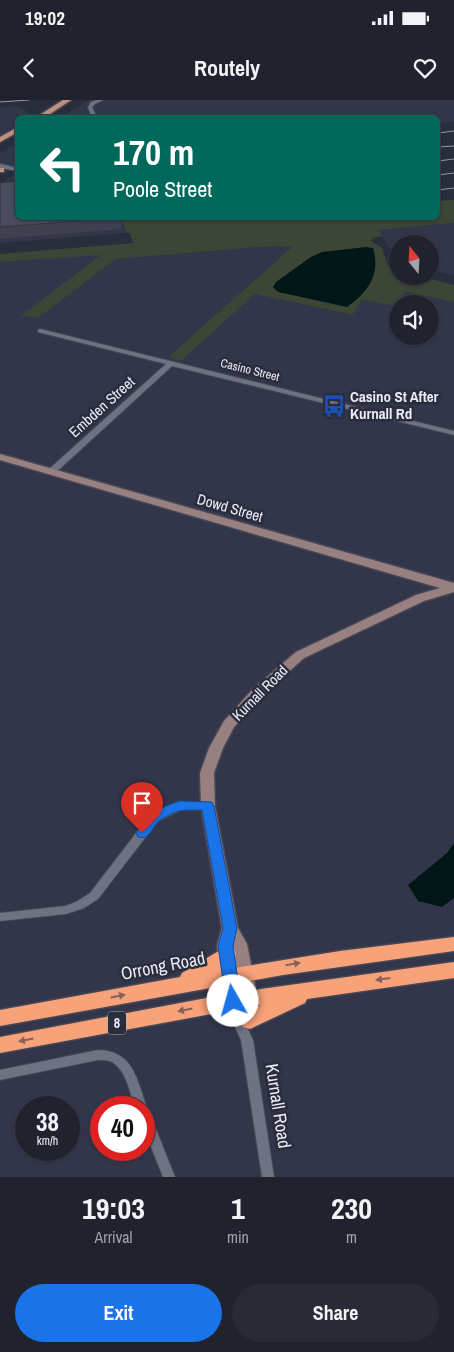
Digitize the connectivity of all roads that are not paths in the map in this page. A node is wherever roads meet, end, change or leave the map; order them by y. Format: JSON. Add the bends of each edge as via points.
{"nodes":[{"id":1,"x":68,"y":100,"type":"edge"},
{"id":2,"x":95,"y":100,"type":"edge"},
{"id":3,"x":101,"y":100,"type":"edge"},
{"id":4,"x":77,"y":101,"type":"edge"},
{"id":5,"x":43,"y":115,"type":"edge"},
{"id":6,"x":53,"y":115,"type":"edge"},
{"id":7,"x":90,"y":115,"type":"edge"},
{"id":8,"x":93,"y":115,"type":"edge"},
{"id":9,"x":15,"y":132,"type":"edge"},
{"id":10,"x":15,"y":137,"type":"edge"},
{"id":11,"x":1,"y":144,"type":"edge"},
{"id":12,"x":0,"y":169,"type":"edge"},
{"id":13,"x":15,"y":171,"type":"edge"},
{"id":14,"x":40,"y":331,"type":"dead end"},
{"id":15,"x":171,"y":363,"type":"junction"},
{"id":16,"x":454,"y":433,"type":"edge"},
{"id":17,"x":0,"y":457,"type":"edge"},
{"id":18,"x":51,"y":472,"type":"junction"},
{"id":19,"x":454,"y":587,"type":"edge"},
{"id":20,"x":208,"y":806,"type":"junction"},
{"id":21,"x":0,"y":917,"type":"edge"},
{"id":22,"x":230,"y":928,"type":"junction"},
{"id":23,"x":454,"y":944,"type":"edge"},
{"id":24,"x":227,"y":954,"type":"junction"},
{"id":25,"x":454,"y":970,"type":"edge"},
{"id":26,"x":237,"y":973,"type":"junction"},
{"id":27,"x":177,"y":985,"type":"junction"},
{"id":28,"x":318,"y":988,"type":"junction"},
{"id":29,"x":242,"y":1000,"type":"junction"},
{"id":30,"x":0,"y":1018,"type":"edge"},
{"id":31,"x":248,"y":1031,"type":"junction"},
{"id":32,"x":0,"y":1045,"type":"edge"},
{"id":33,"x":0,"y":1074,"type":"edge"},
{"id":34,"x":136,"y":1096,"type":"edge"},
{"id":35,"x":155,"y":1142,"type":"edge"},
{"id":36,"x":169,"y":1177,"type":"edge"},
{"id":37,"x":268,"y":1177,"type":"edge"}],
"edges":[{"from":1,"to":5,"type":"main road"},
{"from":2,"to":7,"type":"street","via":[[86,107]]},
{"from":3,"to":8,"type":"street","via":[[90,107]]},
{"from":4,"to":6,"type":"main road"},
{"from":9,"to":11,"type":"main road"},
{"from":10,"to":11,"type":"main road"},
{"from":12,"to":13,"type":"street"},
{"from":14,"to":15,"type":"street","name":"Casino Street"},
{"from":15,"to":16,"type":"street","name":"Casino Street"},
{"from":15,"to":18,"type":"street","name":"Embden Street"},
{"from":17,"to":18,"type":"street","name":"Dowd Street"},
{"from":18,"to":19,"type":"street","name":"Dowd Street"},
{"from":19,"to":20,"type":"street","name":"Kurnall Road","via":[[420,598],[300,654],[229,724],[207,773]]},
{"from":20,"to":21,"type":"street","via":[[180,806],[154,818],[94,896],[80,905],[66,910]]},
{"from":20,"to":22,"type":"street","name":"Kurnall Road"},
{"from":22,"to":24,"type":"street","name":"Kurnall Road"},
{"from":22,"to":26,"type":"street","name":"Kurnall Road","via":[[239,944]]},
{"from":26,"to":23,"type":"highway","name":"Orrong Road","number":"8","one_way":true},
{"from":24,"to":26,"type":"street","name":"Kurnall Road"},
{"from":24,"to":27,"type":"highway"},
{"from":25,"to":28,"type":"highway","number":"8","one_way":true},
{"from":26,"to":27,"type":"highway","name":"Orrong Road","number":"8"},
{"from":26,"to":29,"type":"street","name":"Kurnall Road"},
{"from":30,"to":27,"type":"highway","name":"Orrong Road","number":"8","one_way":true},
{"from":28,"to":29,"type":"highway","number":"8"},
{"from":28,"to":31,"type":"highway","via":[[272,1008]]},
{"from":29,"to":31,"type":"street","name":"Kurnall Road"},
{"from":29,"to":31,"type":"street","name":"Kurnall Road","via":[[234,1012]]},
{"from":29,"to":32,"type":"highway","number":"8","one_way":true},
{"from":31,"to":37,"type":"street","name":"Kurnall Road"},
{"from":33,"to":34,"type":"street","via":[[113,1055],[124,1064]]},
{"from":35,"to":36,"type":"street"}]}
